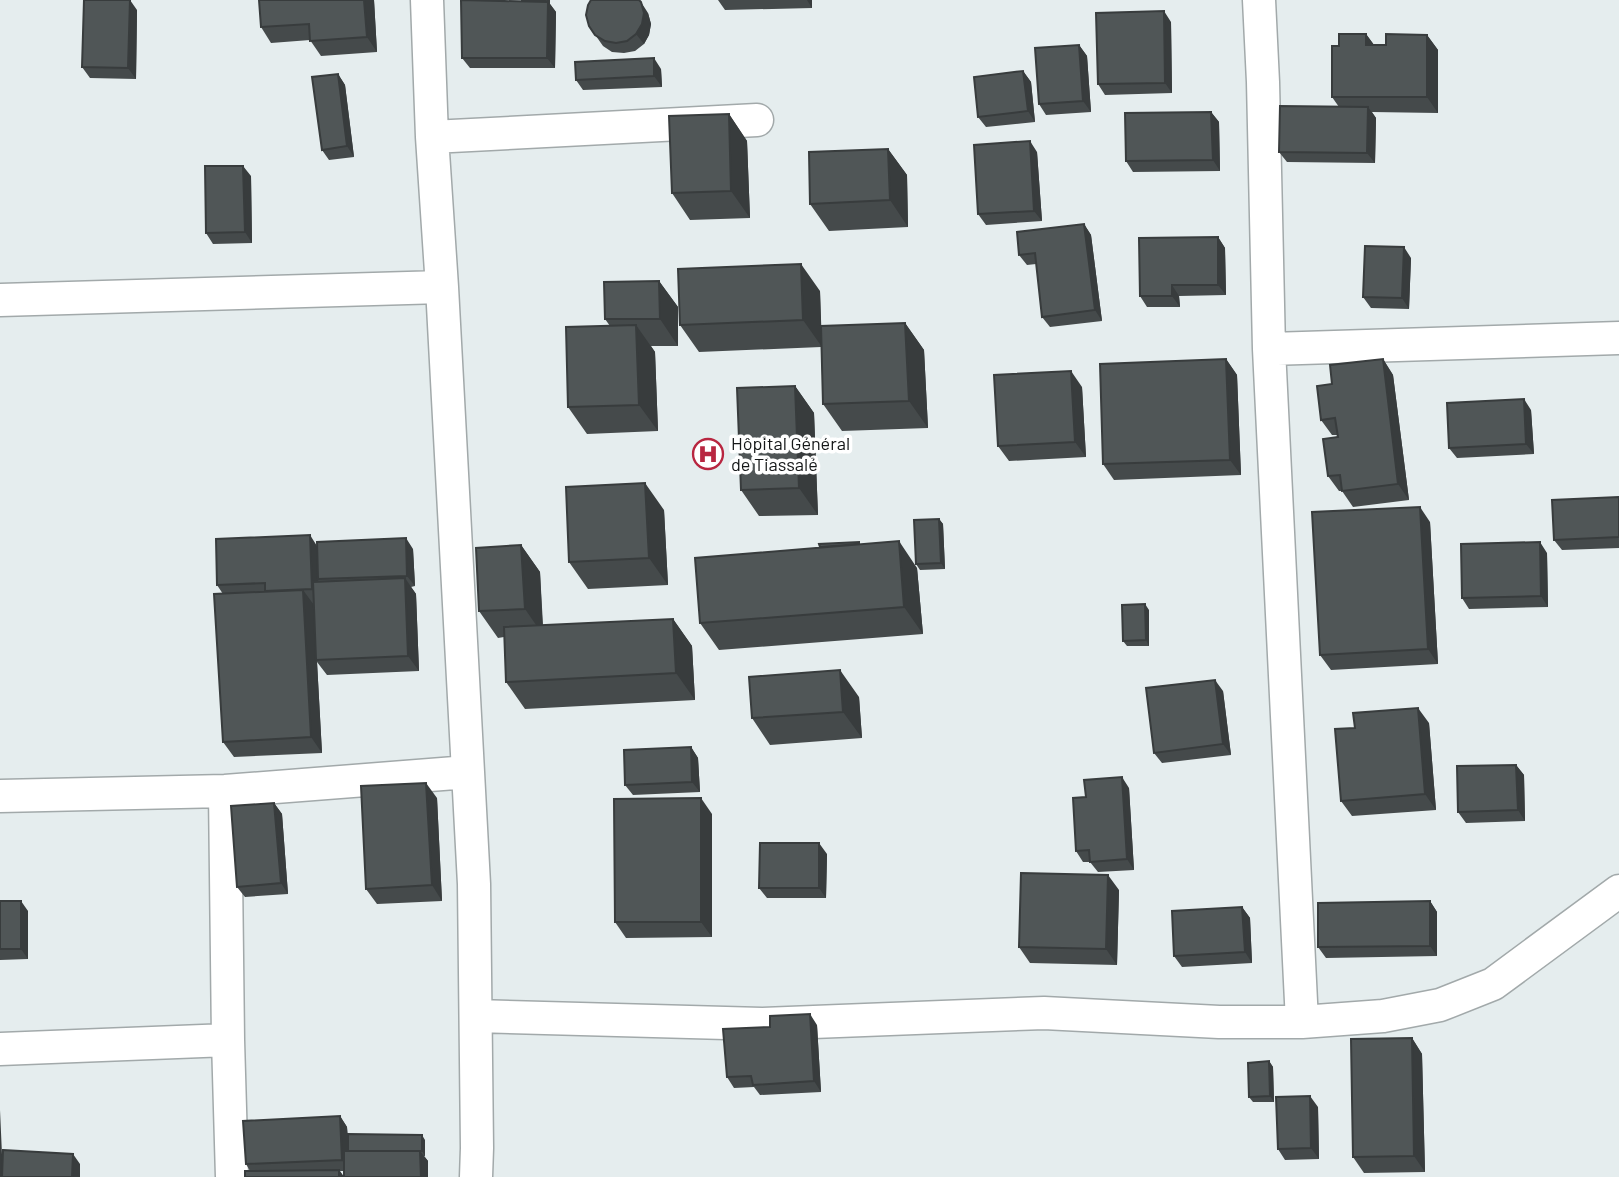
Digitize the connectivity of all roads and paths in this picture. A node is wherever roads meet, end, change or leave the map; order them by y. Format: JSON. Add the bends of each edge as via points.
{"nodes":[{"id":1,"x":427,"y":0,"type":"edge"},
{"id":2,"x":1259,"y":0,"type":"edge"},
{"id":3,"x":757,"y":120,"type":"dead end"},
{"id":4,"x":432,"y":137,"type":"junction"},
{"id":5,"x":442,"y":288,"type":"junction"},
{"id":6,"x":0,"y":300,"type":"edge"},
{"id":7,"x":1619,"y":338,"type":"edge"},
{"id":8,"x":1269,"y":349,"type":"junction"},
{"id":9,"x":468,"y":772,"type":"junction"},
{"id":10,"x":225,"y":791,"type":"junction"},
{"id":11,"x":0,"y":796,"type":"edge"},
{"id":12,"x":1619,"y":891,"type":"edge"},
{"id":13,"x":476,"y":1016,"type":"junction"},
{"id":14,"x":1302,"y":1023,"type":"junction"},
{"id":15,"x":228,"y":1040,"type":"junction"},
{"id":16,"x":0,"y":1049,"type":"edge"},
{"id":17,"x":232,"y":1177,"type":"edge"},
{"id":18,"x":476,"y":1177,"type":"edge"}],
"edges":[{"from":1,"to":4,"type":"street"},
{"from":2,"to":8,"type":"street"},
{"from":3,"to":4,"type":"street"},
{"from":4,"to":5,"type":"street"},
{"from":5,"to":6,"type":"street"},
{"from":5,"to":9,"type":"street"},
{"from":7,"to":8,"type":"street"},
{"from":8,"to":14,"type":"street"},
{"from":9,"to":10,"type":"street"},
{"from":9,"to":13,"type":"street"},
{"from":10,"to":11,"type":"street"},
{"from":10,"to":15,"type":"street"},
{"from":12,"to":14,"type":"street","via":[[1493,984],[1440,1005],[1383,1016]]},
{"from":13,"to":14,"type":"street","via":[[762,1024],[1045,1013]]},
{"from":13,"to":18,"type":"street"},
{"from":15,"to":16,"type":"street"},
{"from":15,"to":17,"type":"street"}]}
